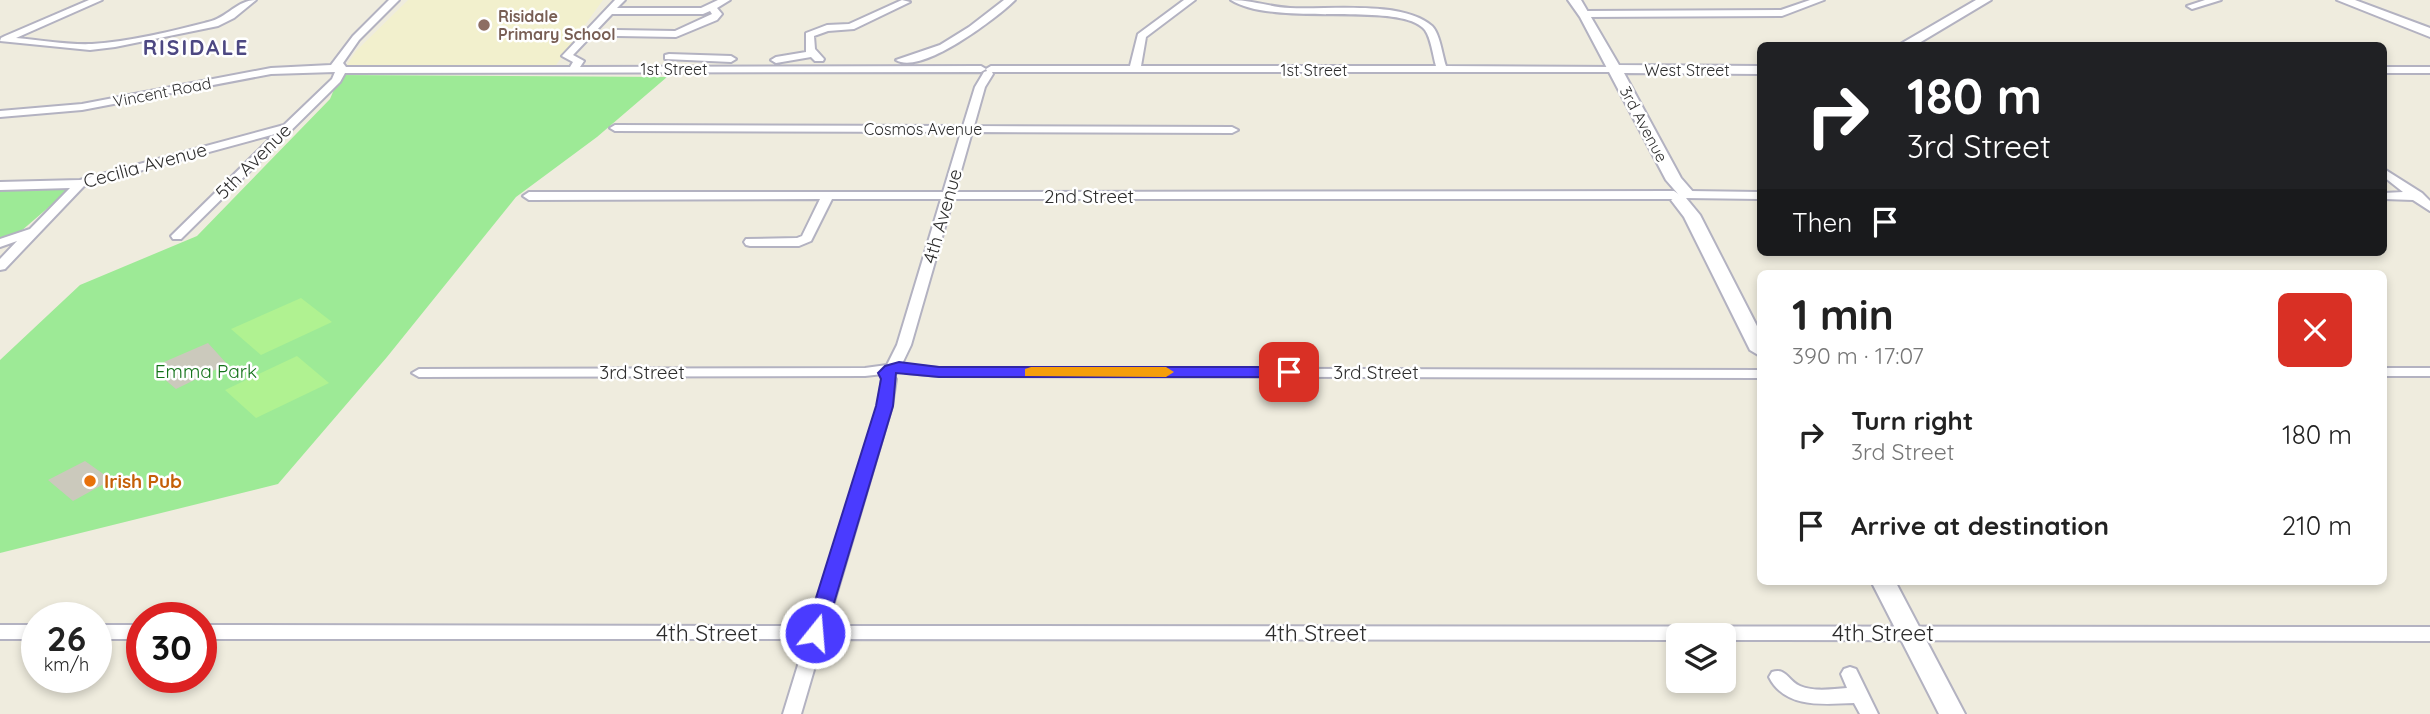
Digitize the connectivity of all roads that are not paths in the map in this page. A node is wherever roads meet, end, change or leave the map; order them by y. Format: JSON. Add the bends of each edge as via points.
{"nodes":[{"id":1,"x":97,"y":0,"type":"edge"},
{"id":2,"x":251,"y":0,"type":"edge"},
{"id":3,"x":394,"y":0,"type":"edge"},
{"id":4,"x":620,"y":0,"type":"edge"},
{"id":5,"x":725,"y":0,"type":"edge"},
{"id":6,"x":1010,"y":0,"type":"edge"},
{"id":7,"x":1190,"y":0,"type":"edge"},
{"id":8,"x":1236,"y":0,"type":"edge"},
{"id":9,"x":1574,"y":0,"type":"edge"},
{"id":10,"x":1819,"y":0,"type":"edge"},
{"id":11,"x":1985,"y":0,"type":"edge"},
{"id":12,"x":2216,"y":0,"type":"edge"},
{"id":13,"x":905,"y":2,"type":"dead end"},
{"id":14,"x":2344,"y":3,"type":"edge"},
{"id":15,"x":2192,"y":5,"type":"dead end"},
{"id":16,"x":712,"y":8,"type":"junction"},
{"id":17,"x":611,"y":11,"type":"junction"},
{"id":18,"x":1585,"y":14,"type":"junction"},
{"id":19,"x":617,"y":33,"type":"dead end"},
{"id":20,"x":2430,"y":33,"type":"edge"},
{"id":21,"x":2,"y":41,"type":"edge"},
{"id":22,"x":1910,"y":42,"type":"edge"},
{"id":23,"x":669,"y":57,"type":"dead end"},
{"id":24,"x":816,"y":57,"type":"junction"},
{"id":25,"x":336,"y":68,"type":"junction"},
{"id":26,"x":799,"y":68,"type":"junction"},
{"id":27,"x":1135,"y":69,"type":"junction"},
{"id":28,"x":1614,"y":69,"type":"junction"},
{"id":29,"x":573,"y":70,"type":"junction"},
{"id":30,"x":1442,"y":70,"type":"junction"},
{"id":31,"x":1757,"y":70,"type":"edge"},
{"id":32,"x":2387,"y":70,"type":"edge"},
{"id":33,"x":2430,"y":70,"type":"edge"},
{"id":34,"x":984,"y":74,"type":"junction"},
{"id":35,"x":0,"y":114,"type":"edge"},
{"id":36,"x":288,"y":127,"type":"junction"},
{"id":37,"x":615,"y":128,"type":"dead end"},
{"id":38,"x":967,"y":129,"type":"junction"},
{"id":39,"x":1232,"y":130,"type":"dead end"},
{"id":40,"x":2387,"y":174,"type":"edge"},
{"id":41,"x":80,"y":184,"type":"junction"},
{"id":42,"x":0,"y":186,"type":"edge"},
{"id":43,"x":529,"y":196,"type":"dead end"},
{"id":44,"x":828,"y":196,"type":"junction"},
{"id":45,"x":947,"y":196,"type":"junction"},
{"id":46,"x":1757,"y":196,"type":"edge"},
{"id":47,"x":2387,"y":196,"type":"edge"},
{"id":48,"x":2430,"y":196,"type":"edge"},
{"id":49,"x":1682,"y":197,"type":"junction"},
{"id":50,"x":2416,"y":197,"type":"junction"},
{"id":51,"x":2430,"y":207,"type":"edge"},
{"id":52,"x":35,"y":230,"type":"junction"},
{"id":53,"x":177,"y":236,"type":"dead end"},
{"id":54,"x":750,"y":242,"type":"dead end"},
{"id":55,"x":0,"y":243,"type":"edge"},
{"id":56,"x":0,"y":266,"type":"edge"},
{"id":57,"x":1757,"y":341,"type":"edge"},
{"id":58,"x":1757,"y":369,"type":"edge"},
{"id":59,"x":1730,"y":372,"type":"junction"},
{"id":60,"x":2387,"y":372,"type":"edge"},
{"id":61,"x":2430,"y":372,"type":"edge"},
{"id":62,"x":419,"y":373,"type":"dead end"},
{"id":63,"x":896,"y":373,"type":"junction"},
{"id":64,"x":1757,"y":374,"type":"edge"},
{"id":65,"x":1885,"y":585,"type":"edge"},
{"id":66,"x":0,"y":632,"type":"edge"},
{"id":67,"x":21,"y":632,"type":"edge"},
{"id":68,"x":217,"y":632,"type":"edge"},
{"id":69,"x":815,"y":633,"type":"junction"},
{"id":70,"x":1910,"y":634,"type":"junction"},
{"id":71,"x":2430,"y":634,"type":"edge"},
{"id":72,"x":1850,"y":674,"type":"dead end"},
{"id":73,"x":1778,"y":677,"type":"dead end"},
{"id":74,"x":1860,"y":695,"type":"junction"},
{"id":75,"x":792,"y":714,"type":"edge"},
{"id":76,"x":1869,"y":714,"type":"edge"},
{"id":77,"x":1952,"y":714,"type":"edge"}],
"edges":[{"from":1,"to":21,"type":"street"},
{"from":2,"to":21,"type":"street","via":[[215,24],[115,44],[90,47]]},
{"from":3,"to":25,"type":"street","name":"5th Avenue","via":[[356,38]]},
{"from":4,"to":17,"type":"street"},
{"from":5,"to":16,"type":"street"},
{"from":6,"to":24,"type":"street","via":[[916,60]]},
{"from":7,"to":27,"type":"street","via":[[1141,36]]},
{"from":8,"to":30,"type":"street","via":[[1289,11],[1394,12],[1412,17],[1430,29]]},
{"from":9,"to":18,"type":"main road","name":"3rd Avenue"},
{"from":10,"to":18,"type":"street","via":[[1782,13]]},
{"from":11,"to":22,"type":"main road"},
{"from":12,"to":15,"type":"street"},
{"from":13,"to":24,"type":"street","via":[[851,27],[812,33],[807,39]]},
{"from":14,"to":20,"type":"main road"},
{"from":16,"to":17,"type":"street"},
{"from":16,"to":19,"type":"street","via":[[717,14],[714,18],[678,34]]},
{"from":17,"to":29,"type":"street","via":[[567,56],[579,61]]},
{"from":18,"to":28,"type":"main road","name":"3rd Avenue"},
{"from":23,"to":24,"type":"street"},
{"from":24,"to":26,"type":"street"},
{"from":25,"to":29,"type":"street","name":"1st Street"},
{"from":25,"to":35,"type":"street","name":"Vincent Road","via":[[271,71],[71,109]]},
{"from":25,"to":36,"type":"street","name":"5th Avenue","via":[[329,85]]},
{"from":26,"to":29,"type":"street","name":"1st Street"},
{"from":26,"to":34,"type":"street","name":"1st Street"},
{"from":27,"to":30,"type":"street","name":"1st Street"},
{"from":27,"to":34,"type":"street","name":"1st Street"},
{"from":28,"to":30,"type":"street","name":"1st Street"},
{"from":28,"to":31,"type":"main road","name":"West Street"},
{"from":28,"to":49,"type":"main road","name":"3rd Avenue"},
{"from":32,"to":33,"type":"street"},
{"from":34,"to":38,"type":"street","name":"4th Avenue"},
{"from":36,"to":41,"type":"street","name":"Cecilia Avenue"},
{"from":36,"to":53,"type":"street","name":"5th Avenue"},
{"from":37,"to":38,"type":"street","name":"Cosmos Avenue"},
{"from":38,"to":39,"type":"street","name":"Cosmos Avenue"},
{"from":38,"to":45,"type":"street","name":"4th Avenue"},
{"from":40,"to":50,"type":"street"},
{"from":41,"to":42,"type":"street","name":"Cecilia Avenue"},
{"from":41,"to":52,"type":"street"},
{"from":43,"to":44,"type":"street","name":"2nd Street"},
{"from":44,"to":45,"type":"street","name":"2nd Street"},
{"from":44,"to":54,"type":"street","via":[[804,240]]},
{"from":45,"to":49,"type":"street","name":"2nd Street"},
{"from":45,"to":63,"type":"street","name":"4th Avenue"},
{"from":46,"to":49,"type":"street","name":"2nd Street"},
{"from":47,"to":50,"type":"street"},
{"from":48,"to":50,"type":"street"},
{"from":49,"to":57,"type":"main road","name":"3rd Avenue"},
{"from":50,"to":51,"type":"street"},
{"from":52,"to":55,"type":"street"},
{"from":52,"to":56,"type":"street"},
{"from":58,"to":59,"type":"street","name":"3rd Street"},
{"from":59,"to":63,"type":"street","name":"3rd Street"},
{"from":59,"to":64,"type":"street","name":"3rd Street"},
{"from":60,"to":61,"type":"street"},
{"from":62,"to":63,"type":"street","name":"3rd Street"},
{"from":63,"to":69,"type":"street","name":"4th Avenue"},
{"from":65,"to":70,"type":"main road"},
{"from":66,"to":67,"type":"street"},
{"from":68,"to":69,"type":"street","name":"4th Street"},
{"from":69,"to":70,"type":"street","name":"4th Street"},
{"from":69,"to":75,"type":"street","name":"4th Avenue"},
{"from":70,"to":71,"type":"street","name":"4th Street"},
{"from":70,"to":77,"type":"main road"},
{"from":72,"to":74,"type":"street"},
{"from":73,"to":74,"type":"street","via":[[1798,694]]},
{"from":74,"to":76,"type":"street"}]}
